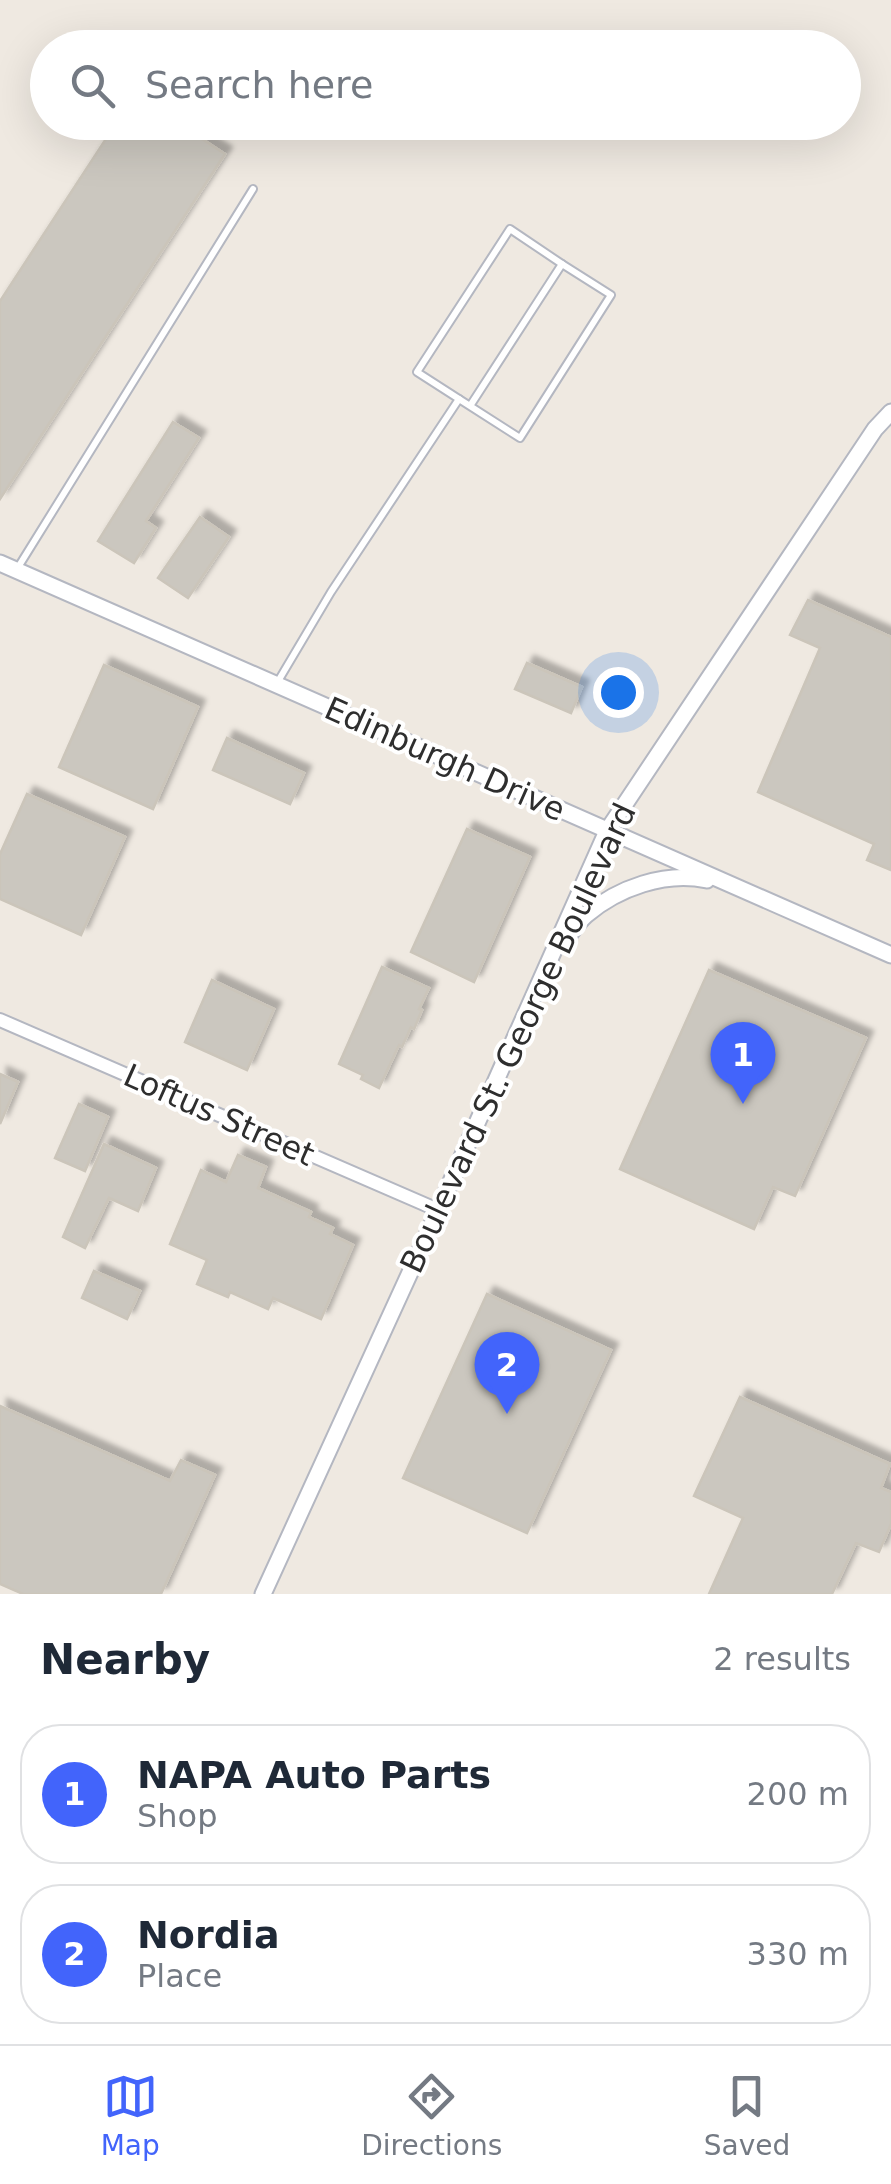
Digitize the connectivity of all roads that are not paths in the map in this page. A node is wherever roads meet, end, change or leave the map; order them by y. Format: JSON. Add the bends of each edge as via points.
{"nodes":[{"id":1,"x":253,"y":189,"type":"dead end"},
{"id":2,"x":562,"y":264,"type":"junction"},
{"id":3,"x":459,"y":399,"type":"junction"},
{"id":4,"x":470,"y":406,"type":"junction"},
{"id":5,"x":891,"y":412,"type":"edge"},
{"id":6,"x":0,"y":562,"type":"edge"},
{"id":7,"x":16,"y":570,"type":"junction"},
{"id":8,"x":276,"y":684,"type":"junction"},
{"id":9,"x":607,"y":831,"type":"junction"},
{"id":10,"x":735,"y":887,"type":"junction"},
{"id":11,"x":553,"y":954,"type":"junction"},
{"id":12,"x":891,"y":956,"type":"edge"},
{"id":13,"x":0,"y":1020,"type":"edge"},
{"id":14,"x":438,"y":1210,"type":"junction"},
{"id":15,"x":263,"y":1594,"type":"edge"}],
"edges":[{"from":1,"to":7,"type":"lane"},
{"from":2,"to":3,"type":"lane","via":[[510,229],[417,372]]},
{"from":2,"to":4,"type":"lane"},
{"from":2,"to":4,"type":"lane","via":[[611,296],[520,438]]},
{"from":3,"to":4,"type":"lane"},
{"from":3,"to":8,"type":"lane"},
{"from":5,"to":9,"type":"street","name":"Boulevard St. George Boulevard"},
{"from":6,"to":7,"type":"street","name":"Edinburgh Drive"},
{"from":7,"to":8,"type":"street","name":"Edinburgh Drive"},
{"from":8,"to":9,"type":"street","name":"Edinburgh Drive"},
{"from":9,"to":10,"type":"street","name":"Edinburgh Drive"},
{"from":9,"to":11,"type":"street","name":"Boulevard St. George Boulevard"},
{"from":10,"to":11,"type":"street","via":[[694,877],[648,882],[584,916]]},
{"from":10,"to":12,"type":"street","name":"Edinburgh Drive"},
{"from":11,"to":14,"type":"street","name":"Boulevard St. George Boulevard"},
{"from":13,"to":14,"type":"street","name":"Loftus Street"},
{"from":14,"to":15,"type":"street","name":"Boulevard St. George Boulevard"}]}
